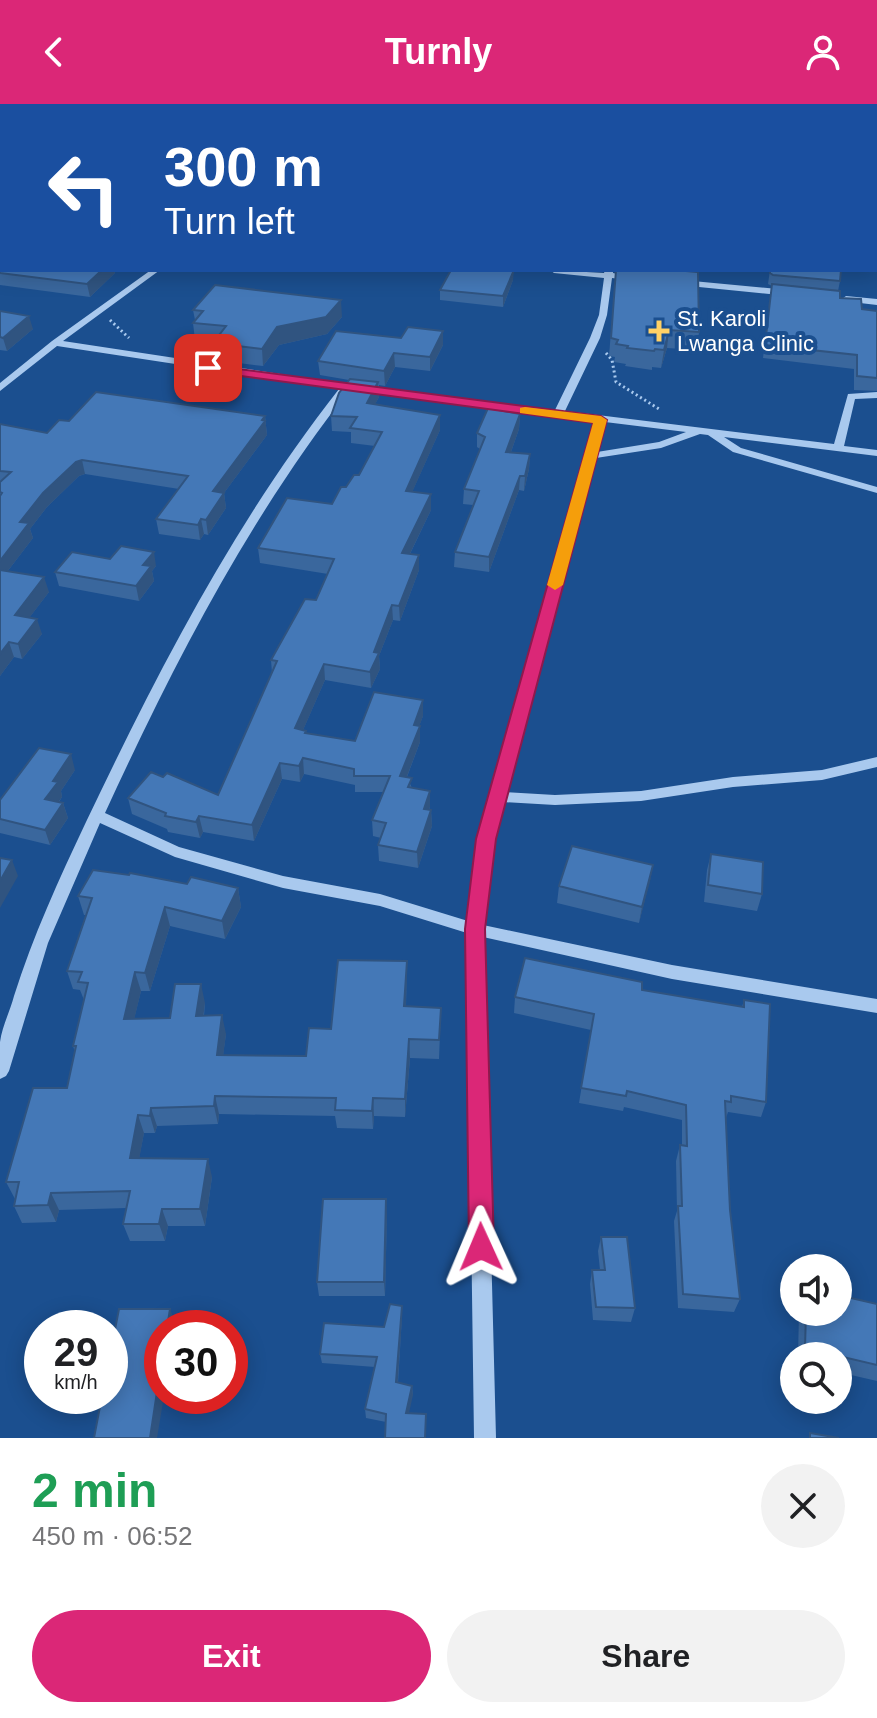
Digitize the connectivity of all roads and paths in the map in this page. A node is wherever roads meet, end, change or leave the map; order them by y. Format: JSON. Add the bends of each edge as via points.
{"nodes":[{"id":1,"x":153,"y":272,"type":"edge"},
{"id":2,"x":608,"y":273,"type":"edge"},
{"id":3,"x":638,"y":279,"type":"edge"},
{"id":4,"x":670,"y":282,"type":"edge"},
{"id":5,"x":797,"y":294,"type":"edge"},
{"id":6,"x":829,"y":297,"type":"edge"},
{"id":7,"x":877,"y":302,"type":"edge"},
{"id":8,"x":595,"y":338,"type":"junction"},
{"id":9,"x":55,"y":343,"type":"junction"},
{"id":10,"x":346,"y":387,"type":"junction"},
{"id":11,"x":0,"y":388,"type":"edge"},
{"id":12,"x":877,"y":395,"type":"edge"},
{"id":13,"x":671,"y":414,"type":"dead end"},
{"id":14,"x":558,"y":415,"type":"junction"},
{"id":15,"x":601,"y":420,"type":"junction"},
{"id":16,"x":705,"y":430,"type":"junction"},
{"id":17,"x":838,"y":448,"type":"junction"},
{"id":18,"x":877,"y":453,"type":"edge"},
{"id":19,"x":591,"y":456,"type":"junction"},
{"id":20,"x":877,"y":490,"type":"edge"},
{"id":21,"x":877,"y":762,"type":"edge"},
{"id":22,"x":496,"y":797,"type":"junction"},
{"id":23,"x":97,"y":815,"type":"junction"},
{"id":24,"x":475,"y":929,"type":"junction"},
{"id":25,"x":877,"y":1006,"type":"edge"},
{"id":26,"x":0,"y":1071,"type":"edge"},
{"id":27,"x":485,"y":1438,"type":"edge"}],
"edges":[{"from":1,"to":9,"type":"street"},
{"from":2,"to":3,"type":"street"},
{"from":2,"to":8,"type":"street"},
{"from":4,"to":5,"type":"street"},
{"from":6,"to":7,"type":"street"},
{"from":8,"to":13,"type":"path","via":[[612,360],[616,382]]},
{"from":8,"to":14,"type":"street"},
{"from":9,"to":10,"type":"street"},
{"from":9,"to":11,"type":"street"},
{"from":10,"to":14,"type":"street"},
{"from":10,"to":23,"type":"street","via":[[309,432],[219,571]]},
{"from":12,"to":17,"type":"street","via":[[851,396]]},
{"from":14,"to":15,"type":"street"},
{"from":15,"to":16,"type":"street"},
{"from":15,"to":19,"type":"street"},
{"from":16,"to":17,"type":"street"},
{"from":16,"to":19,"type":"street","via":[[661,445]]},
{"from":16,"to":20,"type":"street","via":[[737,450]]},
{"from":17,"to":18,"type":"street"},
{"from":19,"to":22,"type":"street"},
{"from":21,"to":22,"type":"street","via":[[822,775],[629,797]]},
{"from":22,"to":24,"type":"street"},
{"from":23,"to":24,"type":"street","via":[[175,851],[283,882],[380,900]]},
{"from":23,"to":26,"type":"street","via":[[41,941]]},
{"from":24,"to":25,"type":"street","via":[[672,972]]},
{"from":24,"to":27,"type":"street"}]}
